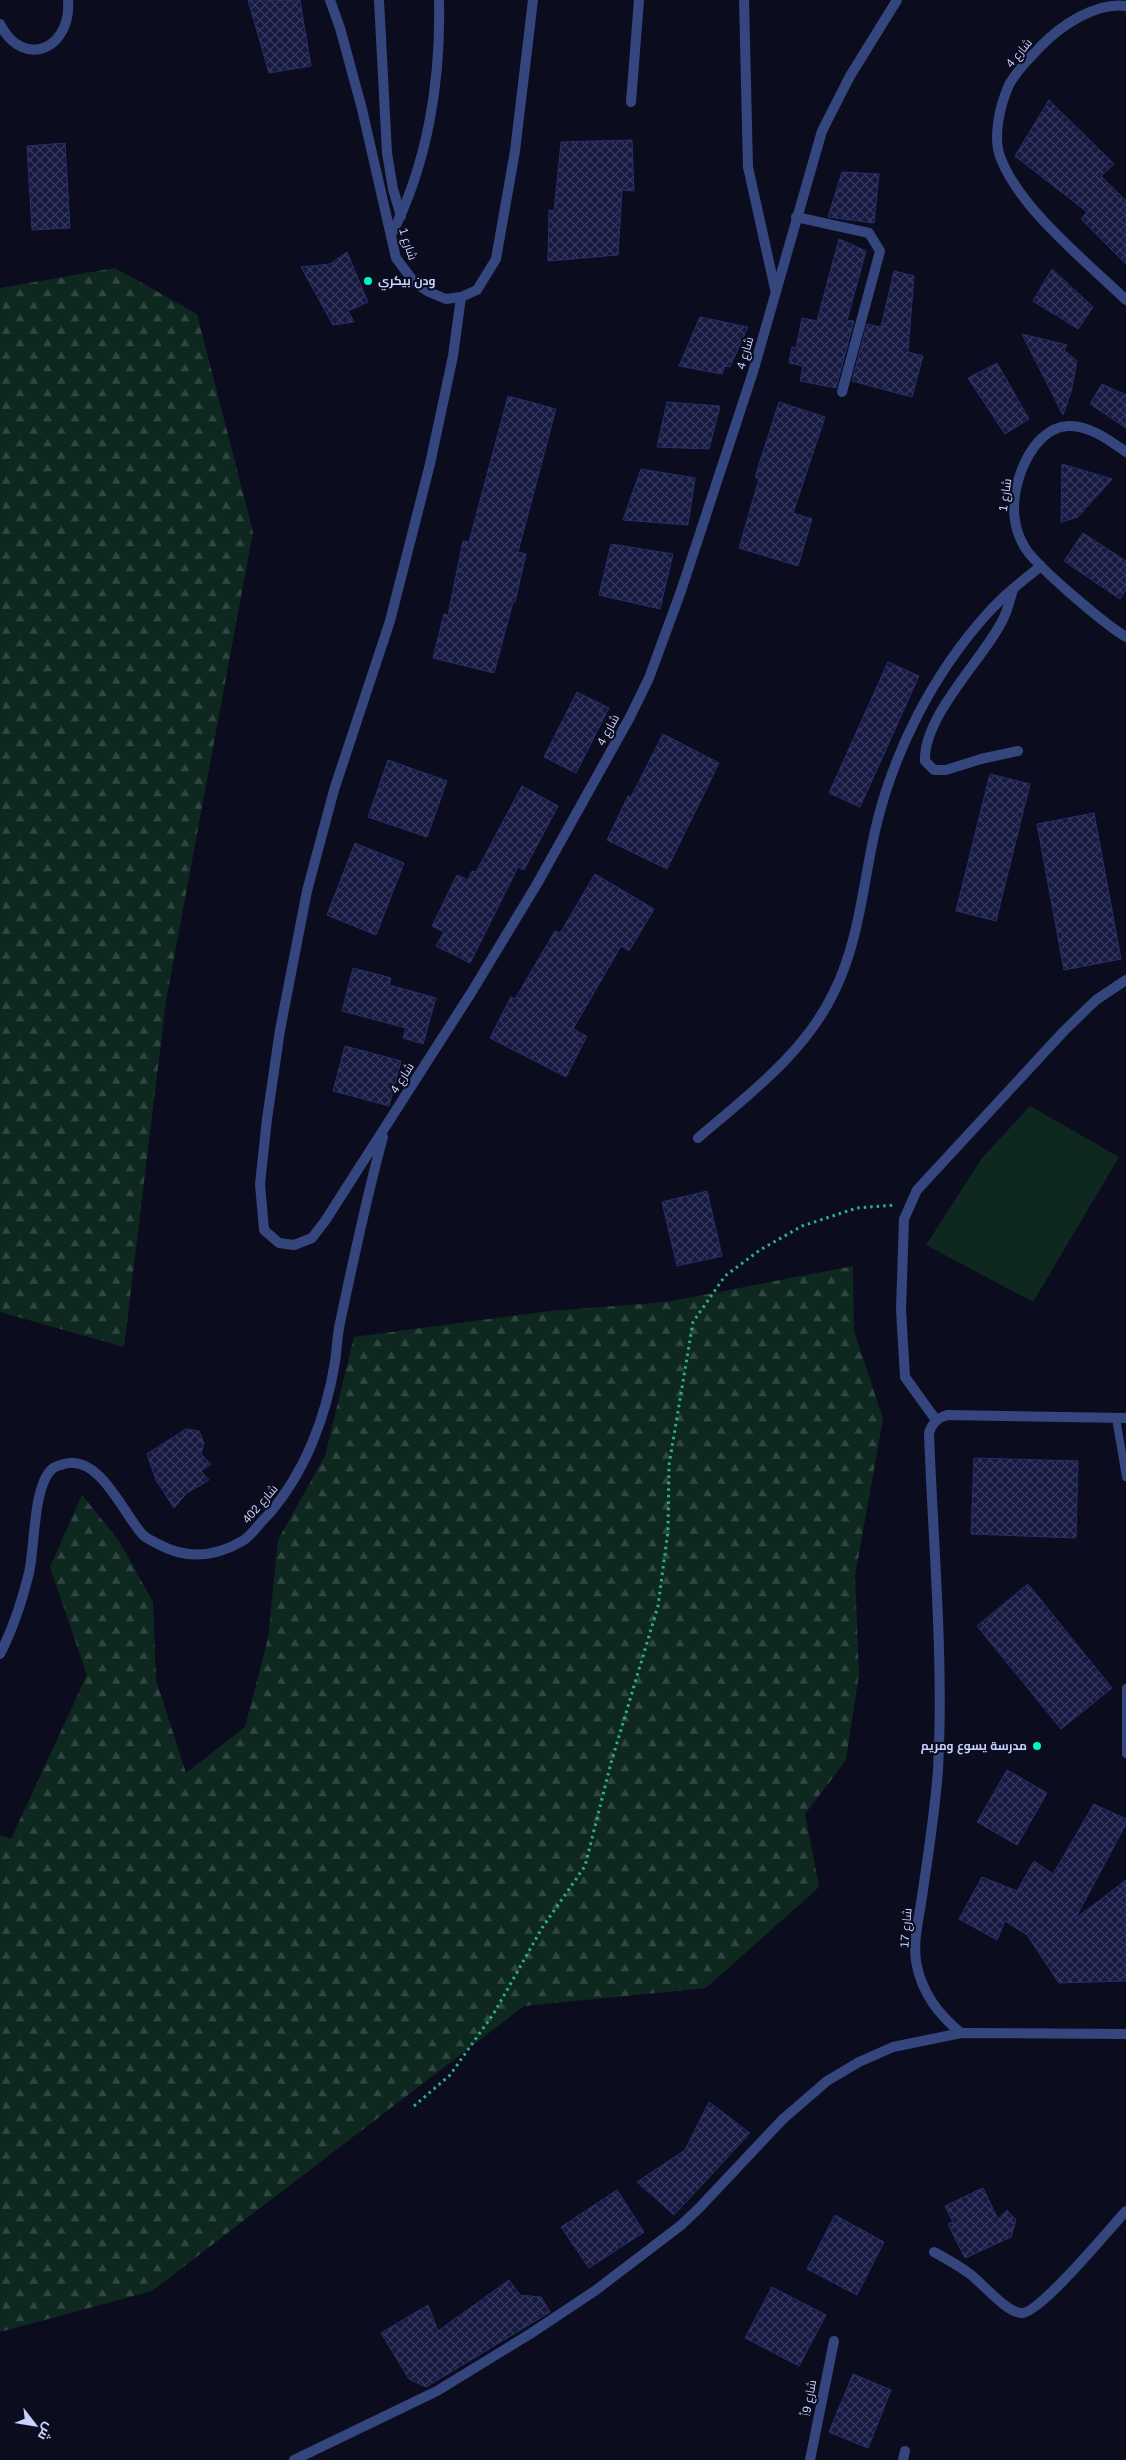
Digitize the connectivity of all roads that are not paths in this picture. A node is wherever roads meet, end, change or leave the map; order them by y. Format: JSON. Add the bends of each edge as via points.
{"nodes":[{"id":1,"x":68,"y":0,"type":"edge"},
{"id":2,"x":330,"y":0,"type":"edge"},
{"id":3,"x":379,"y":0,"type":"edge"},
{"id":4,"x":439,"y":0,"type":"edge"},
{"id":5,"x":533,"y":0,"type":"edge"},
{"id":6,"x":639,"y":0,"type":"edge"},
{"id":7,"x":744,"y":0,"type":"edge"},
{"id":8,"x":897,"y":0,"type":"edge"},
{"id":9,"x":1126,"y":6,"type":"edge"},
{"id":10,"x":0,"y":24,"type":"edge"},
{"id":11,"x":631,"y":102,"type":"dead end"},
{"id":12,"x":401,"y":216,"type":"junction"},
{"id":13,"x":796,"y":217,"type":"junction"},
{"id":14,"x":391,"y":235,"type":"junction"},
{"id":15,"x":776,"y":293,"type":"junction"},
{"id":16,"x":461,"y":297,"type":"junction"},
{"id":17,"x":1126,"y":300,"type":"edge"},
{"id":18,"x":842,"y":392,"type":"dead end"},
{"id":19,"x":1126,"y":452,"type":"edge"},
{"id":20,"x":1040,"y":566,"type":"junction"},
{"id":21,"x":1014,"y":588,"type":"junction"},
{"id":22,"x":1126,"y":637,"type":"edge"},
{"id":23,"x":1018,"y":752,"type":"dead end"},
{"id":24,"x":1126,"y":980,"type":"edge"},
{"id":25,"x":386,"y":1126,"type":"junction"},
{"id":26,"x":698,"y":1138,"type":"dead end"},
{"id":27,"x":1121,"y":1418,"type":"edge"},
{"id":28,"x":936,"y":1420,"type":"junction"},
{"id":29,"x":1126,"y":1476,"type":"edge"},
{"id":30,"x":0,"y":1654,"type":"edge"},
{"id":31,"x":1126,"y":1688,"type":"edge"},
{"id":32,"x":1126,"y":1754,"type":"edge"},
{"id":33,"x":961,"y":2033,"type":"junction"},
{"id":34,"x":1126,"y":2034,"type":"edge"},
{"id":35,"x":1126,"y":2211,"type":"edge"},
{"id":36,"x":934,"y":2252,"type":"dead end"},
{"id":37,"x":834,"y":2341,"type":"dead end"},
{"id":38,"x":294,"y":2460,"type":"edge"},
{"id":39,"x":810,"y":2460,"type":"edge"}],
"edges":[{"from":1,"to":10,"type":"street","via":[[64,29],[56,42],[47,48],[30,50],[16,44]]},
{"from":2,"to":14,"type":"street","name":"شارع 1","via":[[362,109]]},
{"from":3,"to":12,"type":"street","via":[[387,153]]},
{"from":4,"to":12,"type":"street","via":[[440,32],[429,120],[418,168]]},
{"from":5,"to":16,"type":"street","via":[[515,151],[496,259],[477,290]]},
{"from":6,"to":11,"type":"street"},
{"from":7,"to":15,"type":"street","via":[[748,167]]},
{"from":8,"to":13,"type":"street","name":"شارع 4","via":[[850,76],[822,131]]},
{"from":9,"to":17,"type":"street","name":"شارع 4","via":[[1112,4],[1079,17],[1049,38],[1030,58],[1010,84],[1000,119],[998,143],[1000,158],[1029,204]]},
{"from":12,"to":14,"type":"street"},
{"from":13,"to":15,"type":"street","name":"شارع 4"},
{"from":13,"to":18,"type":"street","via":[[869,233],[880,251]]},
{"from":14,"to":16,"type":"street","name":"شارع 1","via":[[396,258],[414,282],[446,299]]},
{"from":15,"to":25,"type":"street","name":"شارع 4","via":[[682,591],[649,678],[537,884]]},
{"from":16,"to":25,"type":"street","name":"شارع 4","via":[[453,356],[432,455],[390,621],[334,790],[307,890],[283,1012],[267,1119],[260,1184],[262,1226],[266,1232],[286,1245],[312,1238]]},
{"from":19,"to":20,"type":"street","name":"شارع 1","via":[[1093,431],[1068,426],[1042,436],[1032,450],[1018,483],[1015,520],[1024,547]]},
{"from":20,"to":21,"type":"street"},
{"from":20,"to":22,"type":"street","name":"شارع 1"},
{"from":21,"to":23,"type":"street","via":[[1001,624],[935,723],[924,748],[925,761],[934,770],[946,770]]},
{"from":21,"to":26,"type":"street","via":[[969,636],[908,732],[880,811],[856,924],[834,992],[796,1048],[768,1078]]},
{"from":24,"to":28,"type":"street","via":[[1096,1000],[1064,1031],[918,1190],[910,1204],[904,1219],[901,1310],[906,1378]]},
{"from":25,"to":30,"type":"street","name":"شارع 402","via":[[364,1204],[356,1257],[339,1326],[335,1363],[320,1422],[296,1479],[280,1501],[245,1539],[204,1555],[186,1556],[144,1536],[112,1491],[85,1465],[70,1462],[53,1467],[43,1480],[29,1572],[11,1632]]},
{"from":27,"to":28,"type":"street","via":[[947,1415]]},
{"from":27,"to":29,"type":"lane"},
{"from":28,"to":33,"type":"street","name":"شارع 17","via":[[929,1433],[939,1647],[939,1741],[937,1790],[915,1944],[920,1978],[927,1994],[936,2009]]},
{"from":31,"to":32,"type":"lane"},
{"from":33,"to":34,"type":"street"},
{"from":33,"to":38,"type":"street","via":[[893,2047],[859,2062],[827,2082],[783,2119],[680,2226],[596,2290],[437,2391]]},
{"from":35,"to":36,"type":"street","via":[[1058,2287],[1030,2312],[1012,2310],[969,2273]]},
{"from":37,"to":39,"type":"street","name":"شارع 9أ"}]}
